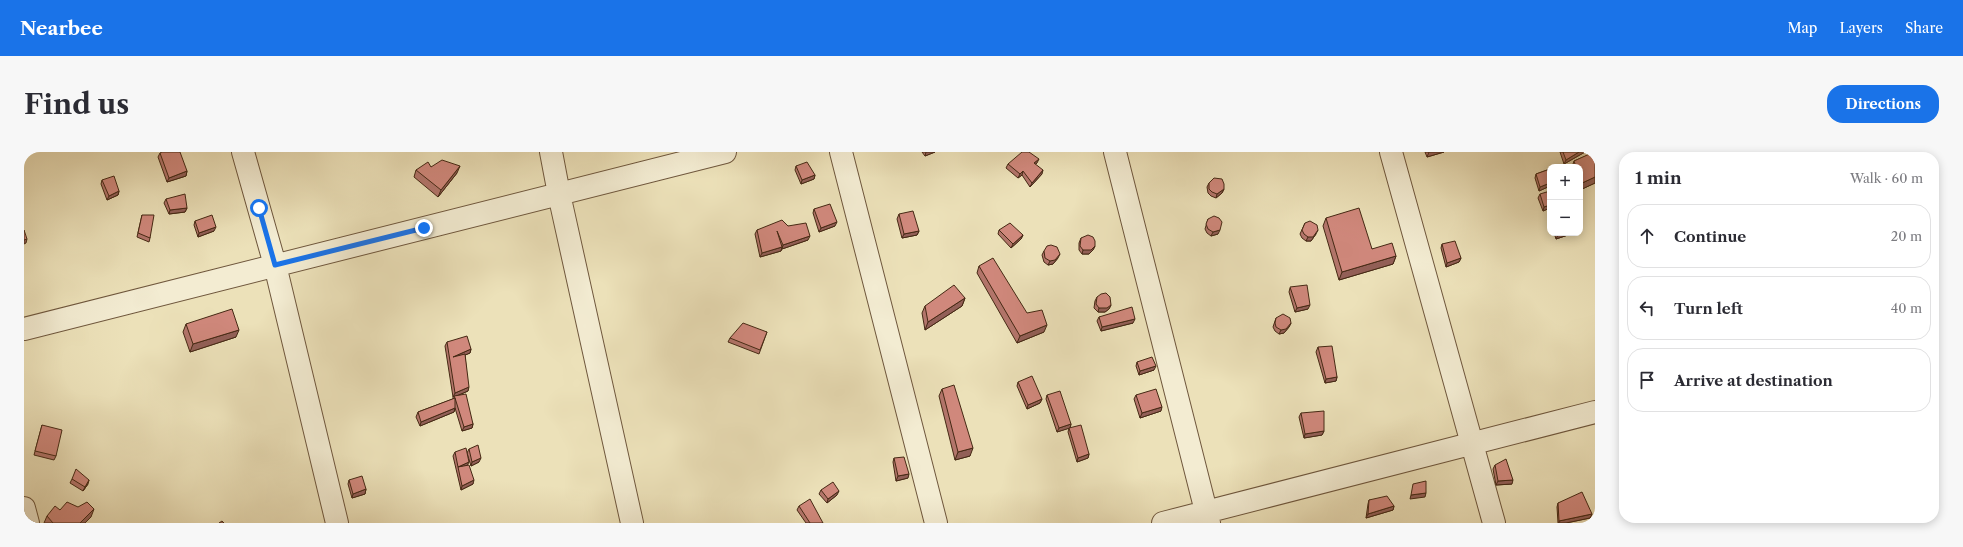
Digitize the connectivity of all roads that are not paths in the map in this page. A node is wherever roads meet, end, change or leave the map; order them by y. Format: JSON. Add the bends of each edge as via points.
{"nodes":[{"id":1,"x":243,"y":152,"type":"edge"},
{"id":2,"x":551,"y":152,"type":"edge"},
{"id":3,"x":725,"y":152,"type":"edge"},
{"id":4,"x":841,"y":152,"type":"edge"},
{"id":5,"x":1115,"y":152,"type":"edge"},
{"id":6,"x":1391,"y":152,"type":"edge"},
{"id":7,"x":559,"y":194,"type":"junction"},
{"id":8,"x":275,"y":265,"type":"junction"},
{"id":9,"x":24,"y":329,"type":"edge"},
{"id":10,"x":1595,"y":412,"type":"edge"},
{"id":11,"x":1472,"y":444,"type":"junction"},
{"id":12,"x":24,"y":508,"type":"edge"},
{"id":13,"x":1208,"y":518,"type":"edge"},
{"id":14,"x":28,"y":523,"type":"edge"},
{"id":15,"x":337,"y":523,"type":"edge"},
{"id":16,"x":632,"y":523,"type":"edge"},
{"id":17,"x":936,"y":523,"type":"edge"},
{"id":18,"x":1163,"y":523,"type":"edge"},
{"id":19,"x":1494,"y":523,"type":"edge"}],
"edges":[{"from":1,"to":8,"type":"street"},
{"from":2,"to":7,"type":"street"},
{"from":3,"to":7,"type":"street"},
{"from":4,"to":17,"type":"street"},
{"from":5,"to":13,"type":"street"},
{"from":6,"to":11,"type":"street"},
{"from":7,"to":8,"type":"street"},
{"from":7,"to":16,"type":"street"},
{"from":8,"to":9,"type":"street"},
{"from":8,"to":15,"type":"street"},
{"from":10,"to":11,"type":"street"},
{"from":11,"to":13,"type":"street"},
{"from":11,"to":19,"type":"street"},
{"from":12,"to":14,"type":"street"},
{"from":13,"to":18,"type":"street"}]}
